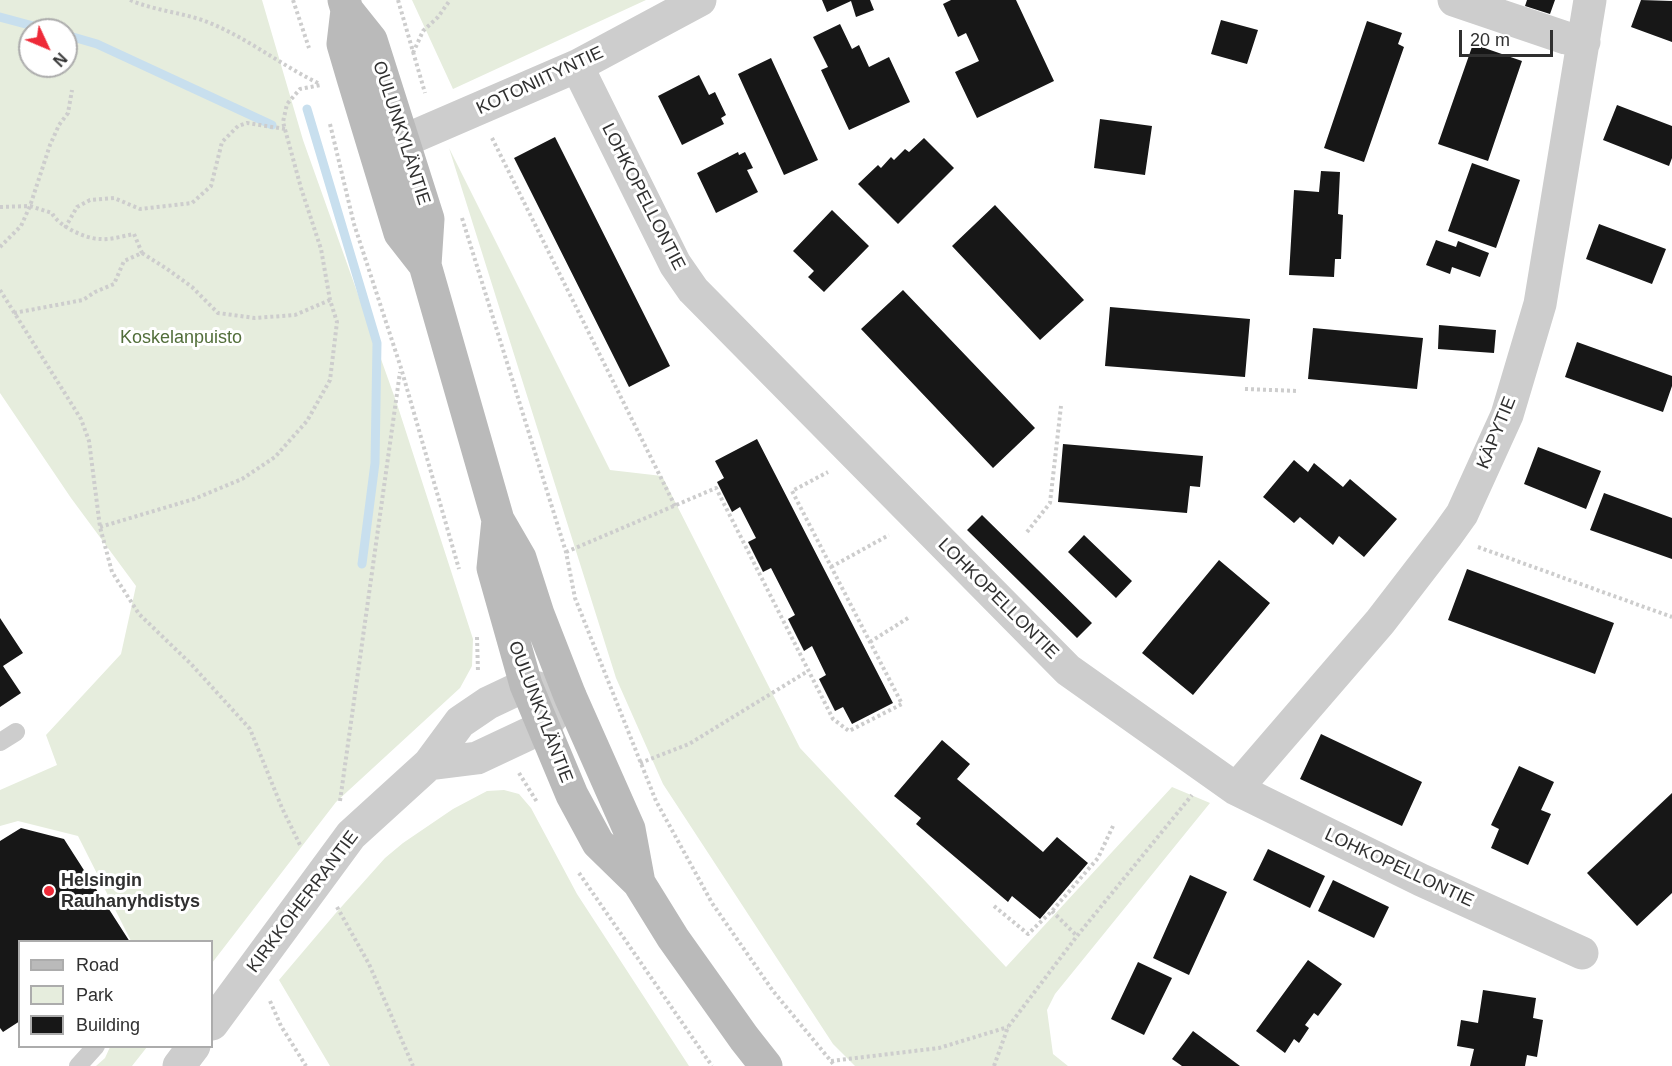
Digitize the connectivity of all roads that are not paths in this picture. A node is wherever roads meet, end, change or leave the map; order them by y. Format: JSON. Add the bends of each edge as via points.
{"nodes":[{"id":1,"x":700,"y":0,"type":"edge"},
{"id":2,"x":1454,"y":0,"type":"edge"},
{"id":3,"x":1590,"y":0,"type":"edge"},
{"id":4,"x":346,"y":5,"type":"edge"},
{"id":5,"x":1584,"y":42,"type":"junction"},
{"id":6,"x":577,"y":66,"type":"junction"},
{"id":7,"x":390,"y":147,"type":"junction"},
{"id":8,"x":498,"y":520,"type":"junction"},
{"id":9,"x":526,"y":685,"type":"junction"},
{"id":10,"x":570,"y":696,"type":"junction"},
{"id":11,"x":543,"y":728,"type":"junction"},
{"id":12,"x":16,"y":732,"type":"dead end"},
{"id":13,"x":0,"y":742,"type":"edge"},
{"id":14,"x":429,"y":764,"type":"junction"},
{"id":15,"x":1224,"y":781,"type":"junction"},
{"id":16,"x":639,"y":883,"type":"junction"},
{"id":17,"x":1581,"y":953,"type":"dead end"},
{"id":18,"x":213,"y":1023,"type":"edge"},
{"id":19,"x":95,"y":1048,"type":"edge"},
{"id":20,"x":193,"y":1048,"type":"edge"},
{"id":21,"x":78,"y":1066,"type":"edge"},
{"id":22,"x":179,"y":1066,"type":"edge"},
{"id":23,"x":766,"y":1066,"type":"edge"}],
"edges":[{"from":1,"to":6,"type":"street","name":"KOTONIITYNTIE"},
{"from":2,"to":5,"type":"street"},
{"from":3,"to":5,"type":"street","name":"KÄPYTIE"},
{"from":4,"to":7,"type":"main road","name":"OULUNKYLÄNTIE","via":[[343,44]]},
{"from":5,"to":15,"type":"street","name":"KÄPYTIE","via":[[1540,304],[1507,415],[1462,514],[1380,622]]},
{"from":6,"to":7,"type":"street","name":"KOTONIITYNTIE"},
{"from":6,"to":15,"type":"street","name":"LOHKOPELLONTIE","via":[[675,264],[693,290],[1068,670]]},
{"from":7,"to":8,"type":"main road","name":"OULUNKYLÄNTIE","via":[[400,233],[425,265]]},
{"from":8,"to":9,"type":"main road","name":"OULUNKYLÄNTIE","via":[[493,568]]},
{"from":8,"to":10,"type":"main road","name":"OULUNKYLÄNTIE","via":[[520,558]]},
{"from":9,"to":10,"type":"street"},
{"from":9,"to":11,"type":"main road","name":"OULUNKYLÄNTIE"},
{"from":9,"to":14,"type":"street","name":"KIRKKOHERRANTIE","via":[[460,722]]},
{"from":10,"to":11,"type":"street"},
{"from":10,"to":16,"type":"main road","name":"OULUNKYLÄNTIE","via":[[629,829]]},
{"from":11,"to":14,"type":"street","via":[[477,758]]},
{"from":11,"to":16,"type":"main road","name":"OULUNKYLÄNTIE","via":[[598,843]]},
{"from":12,"to":13,"type":"lane"},
{"from":14,"to":18,"type":"street","name":"KIRKKOHERRANTIE","via":[[351,835]]},
{"from":15,"to":17,"type":"street","name":"LOHKOPELLONTIE","via":[[1421,880]]},
{"from":16,"to":23,"type":"main road","name":"OULUNKYLÄNTIE","via":[[673,938]]},
{"from":19,"to":21,"type":"lane"},
{"from":20,"to":22,"type":"street"}]}
